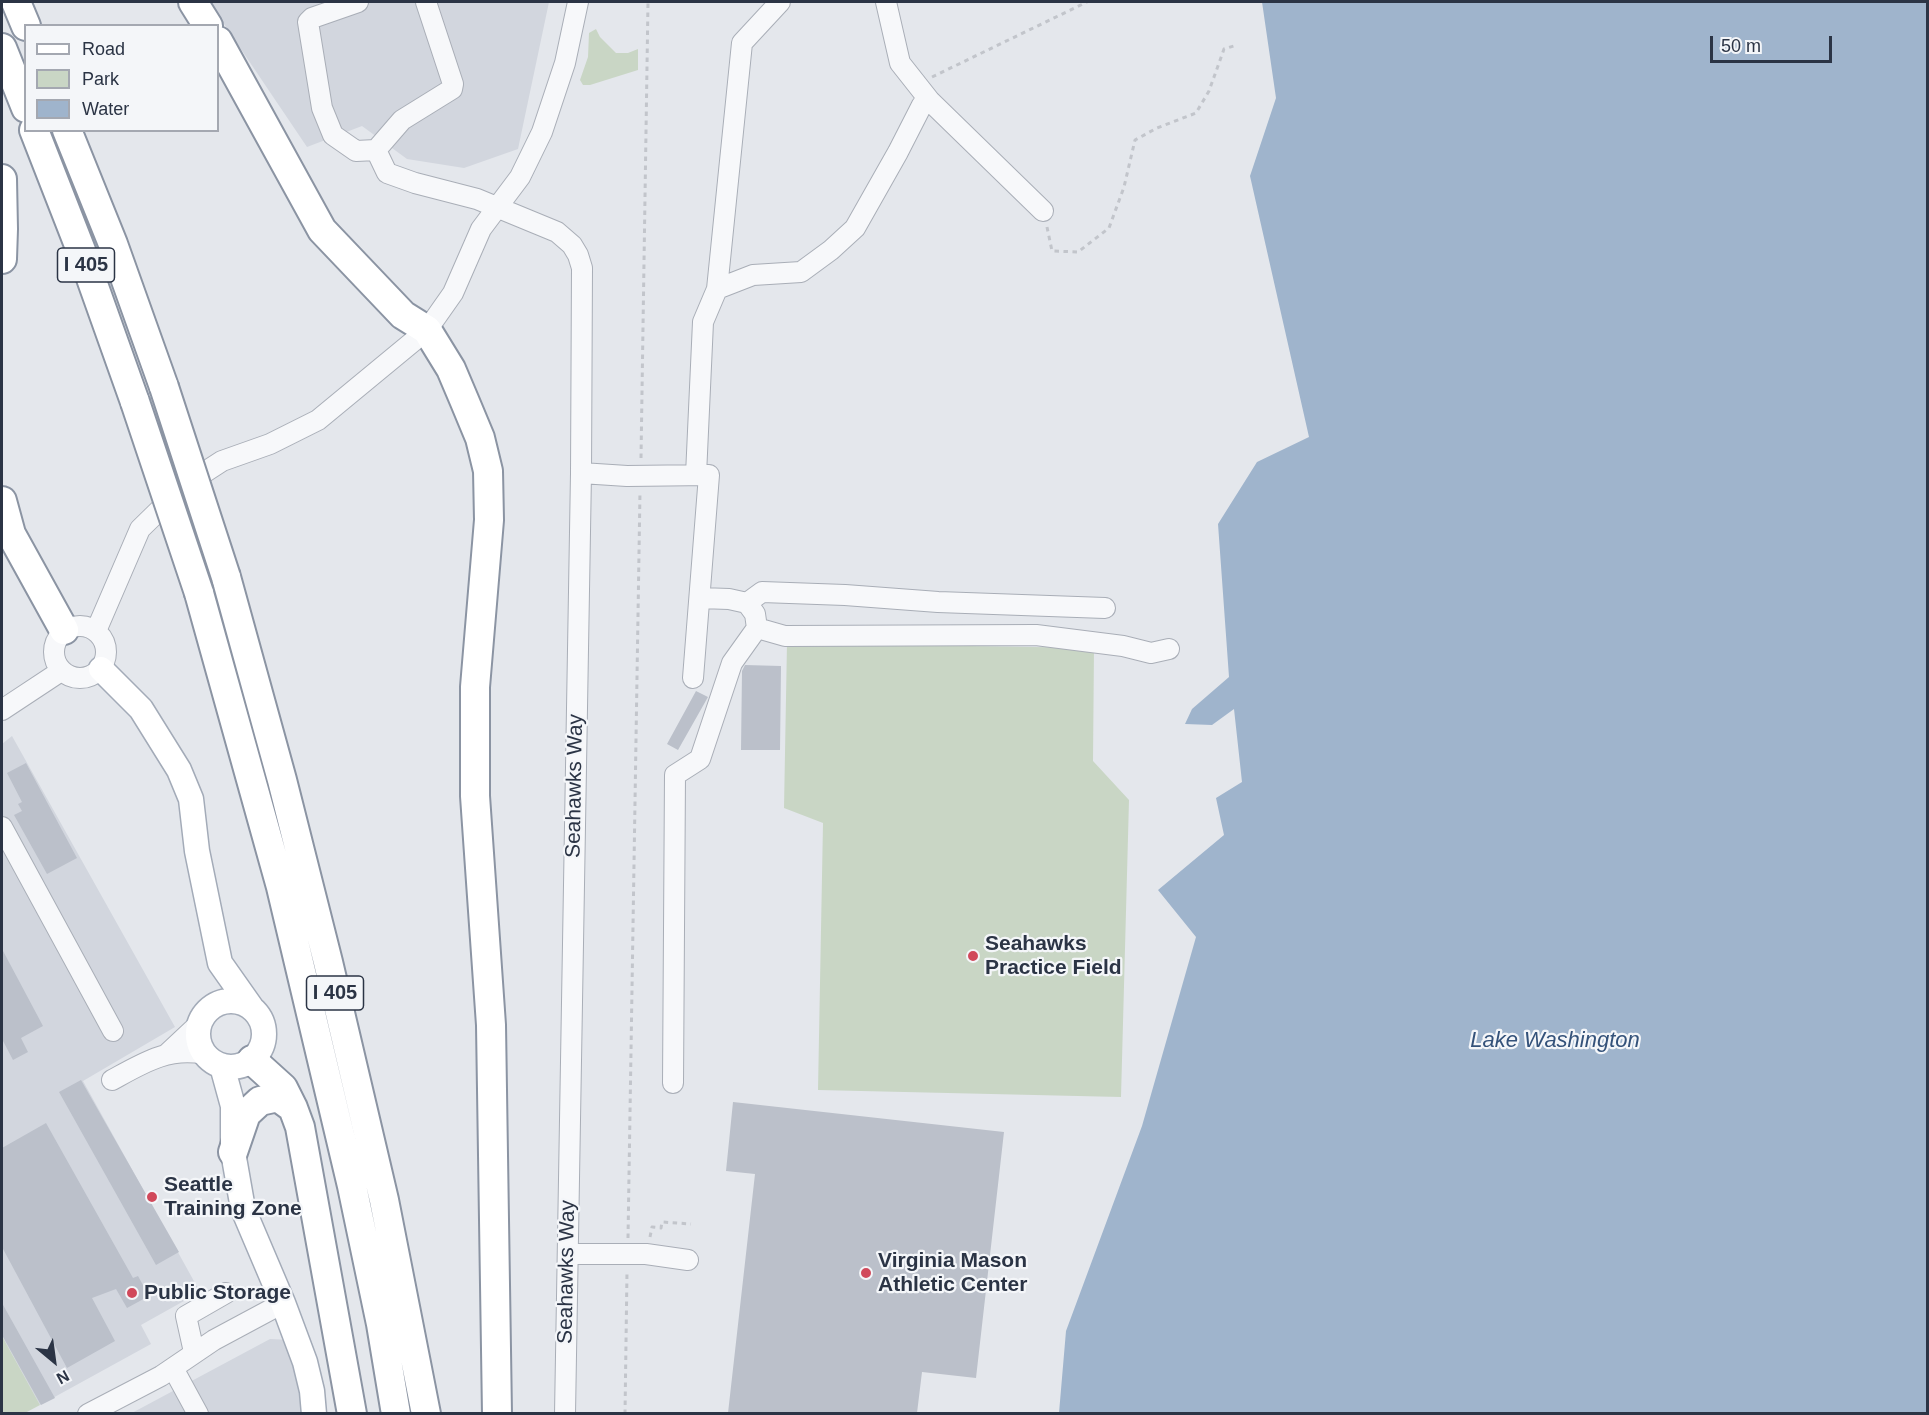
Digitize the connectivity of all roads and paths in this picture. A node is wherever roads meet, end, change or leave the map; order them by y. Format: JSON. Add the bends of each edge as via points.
{"nodes":[{"id":1,"x":16,"y":2,"type":"edge"},
{"id":2,"x":193,"y":2,"type":"edge"},
{"id":3,"x":358,"y":2,"type":"edge"},
{"id":4,"x":426,"y":2,"type":"edge"},
{"id":5,"x":578,"y":2,"type":"edge"},
{"id":6,"x":648,"y":2,"type":"edge"},
{"id":7,"x":780,"y":2,"type":"edge"},
{"id":8,"x":886,"y":2,"type":"edge"},
{"id":9,"x":1087,"y":2,"type":"edge"},
{"id":10,"x":25,"y":24,"type":"edge"},
{"id":11,"x":207,"y":24,"type":"edge"},
{"id":12,"x":219,"y":43,"type":"edge"},
{"id":13,"x":1237,"y":45,"type":"dead end"},
{"id":14,"x":2,"y":48,"type":"edge"},
{"id":15,"x":917,"y":84,"type":"junction"},
{"id":16,"x":930,"y":101,"type":"junction"},
{"id":17,"x":24,"y":103,"type":"edge"},
{"id":18,"x":35,"y":132,"type":"edge"},
{"id":19,"x":69,"y":132,"type":"edge"},
{"id":20,"x":376,"y":150,"type":"junction"},
{"id":21,"x":2,"y":179,"type":"edge"},
{"id":22,"x":499,"y":207,"type":"junction"},
{"id":23,"x":1043,"y":211,"type":"joint"},
{"id":24,"x":2,"y":259,"type":"edge"},
{"id":25,"x":717,"y":289,"type":"junction"},
{"id":26,"x":427,"y":330,"type":"junction"},
{"id":27,"x":640,"y":466,"type":"dead end"},
{"id":28,"x":581,"y":473,"type":"junction"},
{"id":29,"x":696,"y":475,"type":"junction"},
{"id":30,"x":640,"y":486,"type":"dead end"},
{"id":31,"x":2,"y":501,"type":"edge"},
{"id":32,"x":700,"y":598,"type":"junction"},
{"id":33,"x":747,"y":603,"type":"junction"},
{"id":34,"x":1105,"y":608,"type":"dead end"},
{"id":35,"x":757,"y":628,"type":"junction"},
{"id":36,"x":64,"y":630,"type":"junction"},
{"id":37,"x":96,"y":631,"type":"junction"},
{"id":38,"x":1169,"y":649,"type":"dead end"},
{"id":39,"x":101,"y":669,"type":"junction"},
{"id":40,"x":61,"y":671,"type":"junction"},
{"id":41,"x":693,"y":678,"type":"dead end"},
{"id":42,"x":2,"y":710,"type":"edge"},
{"id":43,"x":2,"y":827,"type":"edge"},
{"id":44,"x":220,"y":963,"type":"junction"},
{"id":45,"x":251,"y":1007,"type":"junction"},
{"id":46,"x":206,"y":1015,"type":"junction"},
{"id":47,"x":113,"y":1031,"type":"dead end"},
{"id":48,"x":168,"y":1053,"type":"junction"},
{"id":49,"x":231,"y":1061,"type":"junction"},
{"id":50,"x":112,"y":1080,"type":"dead end"},
{"id":51,"x":674,"y":1083,"type":"dead end"},
{"id":52,"x":293,"y":1108,"type":"junction"},
{"id":53,"x":233,"y":1152,"type":"junction"},
{"id":54,"x":691,"y":1224,"type":"dead end"},
{"id":55,"x":652,"y":1227,"type":"dead end"},
{"id":56,"x":628,"y":1242,"type":"dead end"},
{"id":57,"x":568,"y":1254,"type":"junction"},
{"id":58,"x":688,"y":1260,"type":"dead end"},
{"id":59,"x":627,"y":1265,"type":"dead end"},
{"id":60,"x":226,"y":1293,"type":"dead end"},
{"id":61,"x":283,"y":1303,"type":"junction"},
{"id":62,"x":194,"y":1352,"type":"junction"},
{"id":63,"x":173,"y":1368,"type":"junction"},
{"id":64,"x":88,"y":1413,"type":"edge"},
{"id":65,"x":198,"y":1413,"type":"edge"},
{"id":66,"x":314,"y":1413,"type":"edge"},
{"id":67,"x":352,"y":1413,"type":"edge"},
{"id":68,"x":396,"y":1413,"type":"edge"},
{"id":69,"x":426,"y":1413,"type":"edge"},
{"id":70,"x":497,"y":1413,"type":"edge"},
{"id":71,"x":565,"y":1413,"type":"edge"},
{"id":72,"x":625,"y":1413,"type":"edge"}],
"edges":[{"from":1,"to":10,"type":"highway"},
{"from":2,"to":11,"type":"highway"},
{"from":3,"to":20,"type":"street","via":[[308,22],[322,108],[333,135],[356,151]]},
{"from":4,"to":20,"type":"street","via":[[452,89],[402,120]]},
{"from":5,"to":22,"type":"street","via":[[565,63],[542,132],[520,177]]},
{"from":6,"to":27,"type":"path"},
{"from":7,"to":25,"type":"street","via":[[742,43]]},
{"from":8,"to":15,"type":"street","via":[[900,63]]},
{"from":9,"to":15,"type":"path"},
{"from":12,"to":26,"type":"highway","via":[[322,230],[403,315]]},
{"from":13,"to":23,"type":"path","via":[[1224,49],[1209,91],[1196,113],[1135,140],[1110,228],[1078,252],[1052,250]]},
{"from":14,"to":17,"type":"highway"},
{"from":15,"to":16,"type":"street"},
{"from":16,"to":23,"type":"street"},
{"from":16,"to":25,"type":"street","via":[[922,105],[855,228],[831,250],[801,272],[753,275]]},
{"from":18,"to":68,"type":"highway","number":"I 405","bridge":true,"via":[[135,402],[199,593],[248,764],[352,1186]]},
{"from":19,"to":69,"type":"highway","number":"I 405","bridge":true,"via":[[164,387],[226,577],[328,962],[384,1200]]},
{"from":20,"to":22,"type":"street","name":"Seahawks Way","via":[[387,173]]},
{"from":21,"to":24,"type":"highway"},
{"from":22,"to":26,"type":"street","via":[[481,230],[453,293]]},
{"from":22,"to":28,"type":"street","name":"Seahawks Way","via":[[557,232],[579,255],[583,283]]},
{"from":25,"to":29,"type":"street","via":[[703,322]]},
{"from":26,"to":37,"type":"street","via":[[318,420],[270,444],[222,461],[185,485],[140,529]]},
{"from":26,"to":70,"type":"highway","via":[[461,391],[488,471],[489,520],[475,687],[475,796],[491,1025]]},
{"from":28,"to":29,"type":"street","via":[[627,477]]},
{"from":28,"to":57,"type":"street","name":"Seahawks Way"},
{"from":29,"to":32,"type":"street","via":[[709,475]]},
{"from":30,"to":56,"type":"path"},
{"from":31,"to":36,"type":"highway","via":[[11,534]]},
{"from":32,"to":33,"type":"street"},
{"from":32,"to":41,"type":"street"},
{"from":33,"to":34,"type":"street","via":[[762,592]]},
{"from":33,"to":35,"type":"street","via":[[755,614]]},
{"from":35,"to":38,"type":"street","via":[[784,636],[1036,635],[1151,652]]},
{"from":35,"to":51,"type":"street","via":[[732,663],[700,759],[675,775]]},
{"from":36,"to":37,"type":"street","via":[[80,625]]},
{"from":36,"to":40,"type":"street","via":[[54,645]]},
{"from":37,"to":39,"type":"street","via":[[107,653]]},
{"from":39,"to":40,"type":"street","via":[[77,679]]},
{"from":39,"to":44,"type":"main road","via":[[141,709],[179,770],[191,799],[197,851]]},
{"from":40,"to":42,"type":"street"},
{"from":43,"to":47,"type":"street"},
{"from":44,"to":45,"type":"main road"},
{"from":44,"to":46,"type":"main road"},
{"from":45,"to":46,"type":"main road","via":[[232,1001]]},
{"from":45,"to":49,"type":"main road","via":[[262,1023],[263,1044],[259,1053]]},
{"from":46,"to":48,"type":"street"},
{"from":46,"to":49,"type":"main road","via":[[198,1033],[200,1044]]},
{"from":48,"to":49,"type":"street","via":[[188,1051]]},
{"from":48,"to":50,"type":"street"},
{"from":49,"to":52,"type":"highway","via":[[283,1089]]},
{"from":49,"to":53,"type":"main road"},
{"from":52,"to":53,"type":"highway","via":[[278,1097],[260,1101],[246,1114]]},
{"from":52,"to":67,"type":"highway","via":[[300,1127]]},
{"from":53,"to":61,"type":"main road","via":[[243,1209]]},
{"from":54,"to":55,"type":"path","via":[[662,1222],[661,1228]]},
{"from":57,"to":58,"type":"street","via":[[646,1254]]},
{"from":57,"to":71,"type":"street","name":"Seahawks Way"},
{"from":59,"to":72,"type":"path"},
{"from":60,"to":62,"type":"street","via":[[186,1316]]},
{"from":61,"to":62,"type":"street"},
{"from":61,"to":66,"type":"main road","via":[[305,1362]]},
{"from":62,"to":63,"type":"street"},
{"from":63,"to":64,"type":"street"},
{"from":63,"to":65,"type":"street"}]}
